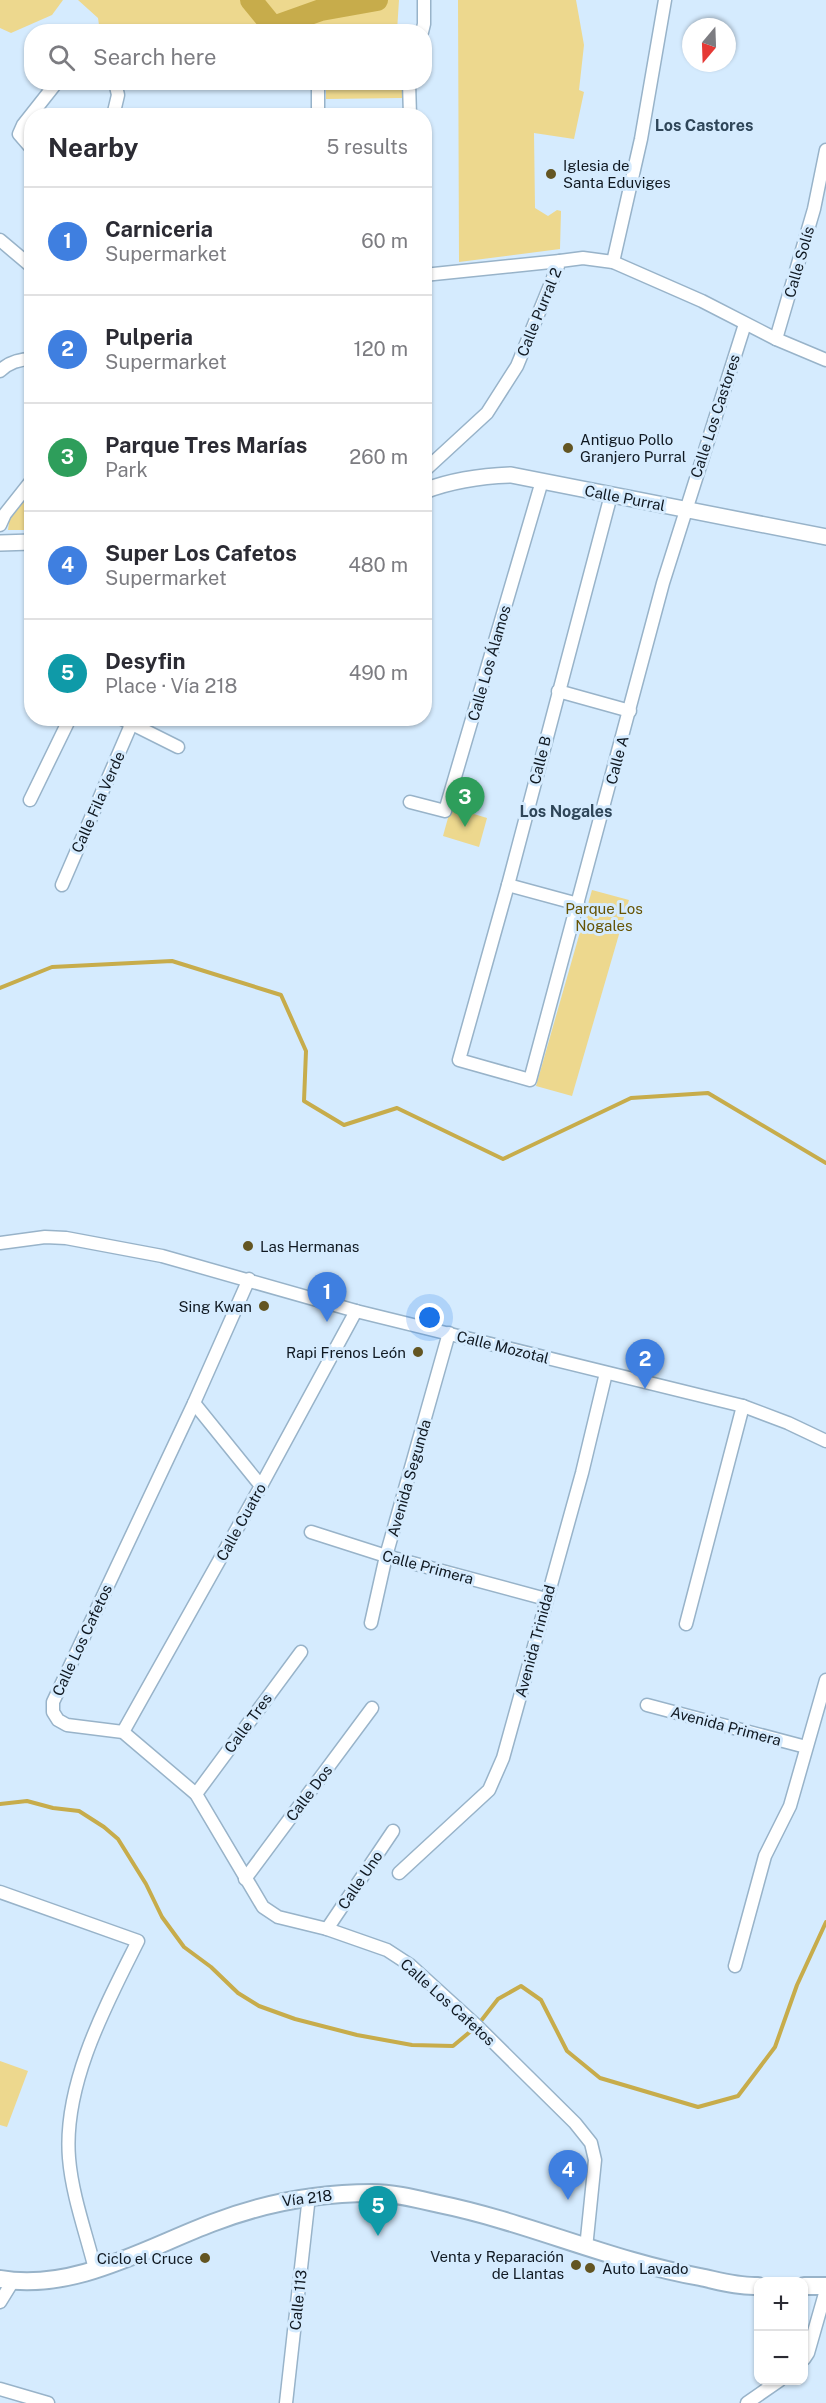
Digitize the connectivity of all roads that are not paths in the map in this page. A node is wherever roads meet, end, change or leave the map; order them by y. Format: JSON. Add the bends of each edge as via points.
{"nodes":[{"id":1,"x":424,"y":0,"type":"edge"},
{"id":2,"x":665,"y":0,"type":"edge"},
{"id":3,"x":424,"y":24,"type":"edge"},
{"id":4,"x":51,"y":90,"type":"edge"},
{"id":5,"x":117,"y":90,"type":"edge"},
{"id":6,"x":318,"y":90,"type":"edge"},
{"id":7,"x":409,"y":90,"type":"edge"},
{"id":8,"x":36,"y":108,"type":"edge"},
{"id":9,"x":114,"y":108,"type":"edge"},
{"id":10,"x":318,"y":108,"type":"edge"},
{"id":11,"x":410,"y":108,"type":"edge"},
{"id":12,"x":24,"y":124,"type":"edge"},
{"id":13,"x":24,"y":140,"type":"edge"},
{"id":14,"x":826,"y":150,"type":"edge"},
{"id":15,"x":0,"y":240,"type":"edge"},
{"id":16,"x":24,"y":260,"type":"edge"},
{"id":17,"x":560,"y":261,"type":"junction"},
{"id":18,"x":613,"y":262,"type":"junction"},
{"id":19,"x":432,"y":274,"type":"edge"},
{"id":20,"x":745,"y":324,"type":"junction"},
{"id":21,"x":776,"y":339,"type":"junction"},
{"id":22,"x":24,"y":359,"type":"edge"},
{"id":23,"x":826,"y":360,"type":"edge"},
{"id":24,"x":2,"y":366,"type":"edge"},
{"id":25,"x":432,"y":464,"type":"edge"},
{"id":26,"x":542,"y":481,"type":"junction"},
{"id":27,"x":432,"y":488,"type":"edge"},
{"id":28,"x":24,"y":490,"type":"edge"},
{"id":29,"x":611,"y":495,"type":"junction"},
{"id":30,"x":686,"y":509,"type":"junction"},
{"id":31,"x":0,"y":525,"type":"edge"},
{"id":32,"x":826,"y":537,"type":"edge"},
{"id":33,"x":24,"y":542,"type":"edge"},
{"id":34,"x":0,"y":543,"type":"edge"},
{"id":35,"x":558,"y":691,"type":"junction"},
{"id":36,"x":630,"y":711,"type":"junction"},
{"id":37,"x":66,"y":726,"type":"edge"},
{"id":38,"x":127,"y":726,"type":"edge"},
{"id":39,"x":140,"y":726,"type":"edge"},
{"id":40,"x":178,"y":747,"type":"dead end"},
{"id":41,"x":30,"y":800,"type":"dead end"},
{"id":42,"x":410,"y":802,"type":"dead end"},
{"id":43,"x":62,"y":885,"type":"dead end"},
{"id":44,"x":508,"y":885,"type":"junction"},
{"id":45,"x":578,"y":904,"type":"junction"},
{"id":46,"x":530,"y":1080,"type":"joint"},
{"id":47,"x":0,"y":1243,"type":"edge"},
{"id":48,"x":249,"y":1279,"type":"junction"},
{"id":49,"x":356,"y":1311,"type":"junction"},
{"id":50,"x":449,"y":1333,"type":"junction"},
{"id":51,"x":606,"y":1373,"type":"junction"},
{"id":52,"x":194,"y":1403,"type":"junction"},
{"id":53,"x":743,"y":1406,"type":"junction"},
{"id":54,"x":826,"y":1441,"type":"edge"},
{"id":55,"x":261,"y":1486,"type":"junction"},
{"id":56,"x":311,"y":1532,"type":"dead end"},
{"id":57,"x":386,"y":1556,"type":"junction"},
{"id":58,"x":546,"y":1599,"type":"junction"},
{"id":59,"x":371,"y":1623,"type":"dead end"},
{"id":60,"x":686,"y":1624,"type":"dead end"},
{"id":61,"x":301,"y":1652,"type":"dead end"},
{"id":62,"x":826,"y":1680,"type":"edge"},
{"id":63,"x":647,"y":1705,"type":"dead end"},
{"id":64,"x":372,"y":1708,"type":"dead end"},
{"id":65,"x":123,"y":1732,"type":"junction"},
{"id":66,"x":806,"y":1747,"type":"junction"},
{"id":67,"x":196,"y":1794,"type":"junction"},
{"id":68,"x":393,"y":1831,"type":"dead end"},
{"id":69,"x":399,"y":1873,"type":"dead end"},
{"id":70,"x":245,"y":1879,"type":"junction"},
{"id":71,"x":0,"y":1892,"type":"edge"},
{"id":72,"x":327,"y":1929,"type":"junction"},
{"id":73,"x":735,"y":1966,"type":"dead end"},
{"id":74,"x":309,"y":2196,"type":"junction"},
{"id":75,"x":586,"y":2248,"type":"junction"},
{"id":76,"x":95,"y":2269,"type":"junction"},
{"id":77,"x":6,"y":2280,"type":"edge"},
{"id":78,"x":754,"y":2286,"type":"edge"},
{"id":79,"x":808,"y":2286,"type":"edge"},
{"id":80,"x":826,"y":2286,"type":"edge"},
{"id":81,"x":826,"y":2290,"type":"edge"},
{"id":82,"x":0,"y":2302,"type":"edge"},
{"id":83,"x":808,"y":2353,"type":"edge"},
{"id":84,"x":773,"y":2385,"type":"edge"},
{"id":85,"x":0,"y":2389,"type":"edge"},
{"id":86,"x":48,"y":2403,"type":"edge"},
{"id":87,"x":286,"y":2403,"type":"edge"},
{"id":88,"x":747,"y":2403,"type":"edge"}],
"edges":[{"from":1,"to":3,"type":"street"},
{"from":2,"to":18,"type":"street","via":[[641,139]]},
{"from":4,"to":8,"type":"street"},
{"from":5,"to":9,"type":"street"},
{"from":6,"to":10,"type":"street"},
{"from":7,"to":11,"type":"street"},
{"from":12,"to":13,"type":"street","via":[[19,134]]},
{"from":14,"to":21,"type":"street","name":"Calle Solís","via":[[814,208]]},
{"from":15,"to":16,"type":"street"},
{"from":17,"to":18,"type":"street","name":"Calle Purral 2","via":[[583,258]]},
{"from":17,"to":19,"type":"street"},
{"from":17,"to":25,"type":"street","name":"Calle Purral 2","via":[[518,366],[487,413]]},
{"from":18,"to":20,"type":"street","name":"Calle Purral 2"},
{"from":20,"to":21,"type":"street","name":"Calle Purral 2"},
{"from":20,"to":30,"type":"street","name":"Calle Los Castores"},
{"from":21,"to":23,"type":"street","name":"Calle Purral 2"},
{"from":22,"to":24,"type":"street"},
{"from":26,"to":27,"type":"street","name":"Calle Purral","via":[[511,475],[487,476]]},
{"from":26,"to":29,"type":"street","name":"Calle Purral"},
{"from":26,"to":42,"type":"street","name":"Calle Los Álamos","via":[[445,811]]},
{"from":28,"to":31,"type":"street"},
{"from":29,"to":30,"type":"street","name":"Calle Purral"},
{"from":29,"to":35,"type":"street","name":"Calle B"},
{"from":30,"to":32,"type":"street","name":"Calle Purral"},
{"from":30,"to":36,"type":"street","name":"Calle A"},
{"from":33,"to":34,"type":"street"},
{"from":35,"to":36,"type":"street"},
{"from":35,"to":44,"type":"street","name":"Calle B"},
{"from":36,"to":45,"type":"street","name":"Calle A"},
{"from":37,"to":41,"type":"street"},
{"from":38,"to":43,"type":"street","name":"Calle Fila Verde"},
{"from":39,"to":40,"type":"street"},
{"from":44,"to":45,"type":"street"},
{"from":44,"to":46,"type":"street","name":"Calle B","via":[[459,1060]]},
{"from":45,"to":46,"type":"street","name":"Calle A"},
{"from":47,"to":48,"type":"street","name":"Calle Mozotal","via":[[45,1237],[89,1241]]},
{"from":48,"to":49,"type":"street","name":"Calle Mozotal"},
{"from":48,"to":52,"type":"street","name":"Calle Los Cafetos"},
{"from":49,"to":50,"type":"street","name":"Calle Mozotal"},
{"from":49,"to":55,"type":"street","name":"Calle Cuatro"},
{"from":50,"to":51,"type":"street","name":"Calle Mozotal"},
{"from":50,"to":57,"type":"street","name":"Avenida Segunda"},
{"from":51,"to":53,"type":"street","name":"Calle Mozotal"},
{"from":51,"to":58,"type":"street","name":"Avenida Trinidad"},
{"from":52,"to":55,"type":"street"},
{"from":52,"to":65,"type":"street","name":"Calle Los Cafetos","via":[[53,1702],[53,1712],[67,1725]]},
{"from":53,"to":54,"type":"street","name":"Calle Mozotal"},
{"from":53,"to":60,"type":"street"},
{"from":55,"to":65,"type":"street","name":"Calle Cuatro"},
{"from":56,"to":57,"type":"street","name":"Calle Primera"},
{"from":57,"to":58,"type":"street","name":"Calle Primera"},
{"from":57,"to":59,"type":"street","name":"Avenida Segunda"},
{"from":58,"to":69,"type":"street","name":"Avenida Trinidad","via":[[503,1758],[489,1790]]},
{"from":61,"to":67,"type":"street","name":"Calle Tres"},
{"from":62,"to":66,"type":"street"},
{"from":63,"to":66,"type":"street","name":"Avenida Primera"},
{"from":64,"to":70,"type":"street","name":"Calle Dos"},
{"from":65,"to":67,"type":"street","name":"Calle Los Cafetos"},
{"from":66,"to":73,"type":"street","via":[[790,1806],[765,1856]]},
{"from":67,"to":70,"type":"street","name":"Calle Los Cafetos"},
{"from":68,"to":72,"type":"street","name":"Calle Uno"},
{"from":70,"to":72,"type":"street","name":"Calle Los Cafetos","via":[[263,1907],[278,1917]]},
{"from":71,"to":76,"type":"street","via":[[138,1941],[96,2028],[71,2118],[69,2157]]},
{"from":72,"to":75,"type":"street","name":"Calle Los Cafetos","via":[[387,1950],[410,1965],[575,2123],[591,2143],[595,2160]]},
{"from":74,"to":75,"type":"main road","name":"Vía 218","via":[[374,2193],[406,2197],[472,2211]]},
{"from":74,"to":76,"type":"main road","name":"Vía 218","via":[[275,2202],[213,2222]]},
{"from":74,"to":87,"type":"street","name":"Calle 113"},
{"from":75,"to":78,"type":"main road","name":"Vía 218","via":[[665,2271]]},
{"from":76,"to":77,"type":"main road","name":"Vía 218","via":[[49,2280]]},
{"from":77,"to":82,"type":"street"},
{"from":79,"to":80,"type":"main road"},
{"from":81,"to":83,"type":"street"},
{"from":84,"to":88,"type":"street"},
{"from":85,"to":86,"type":"street"}]}
